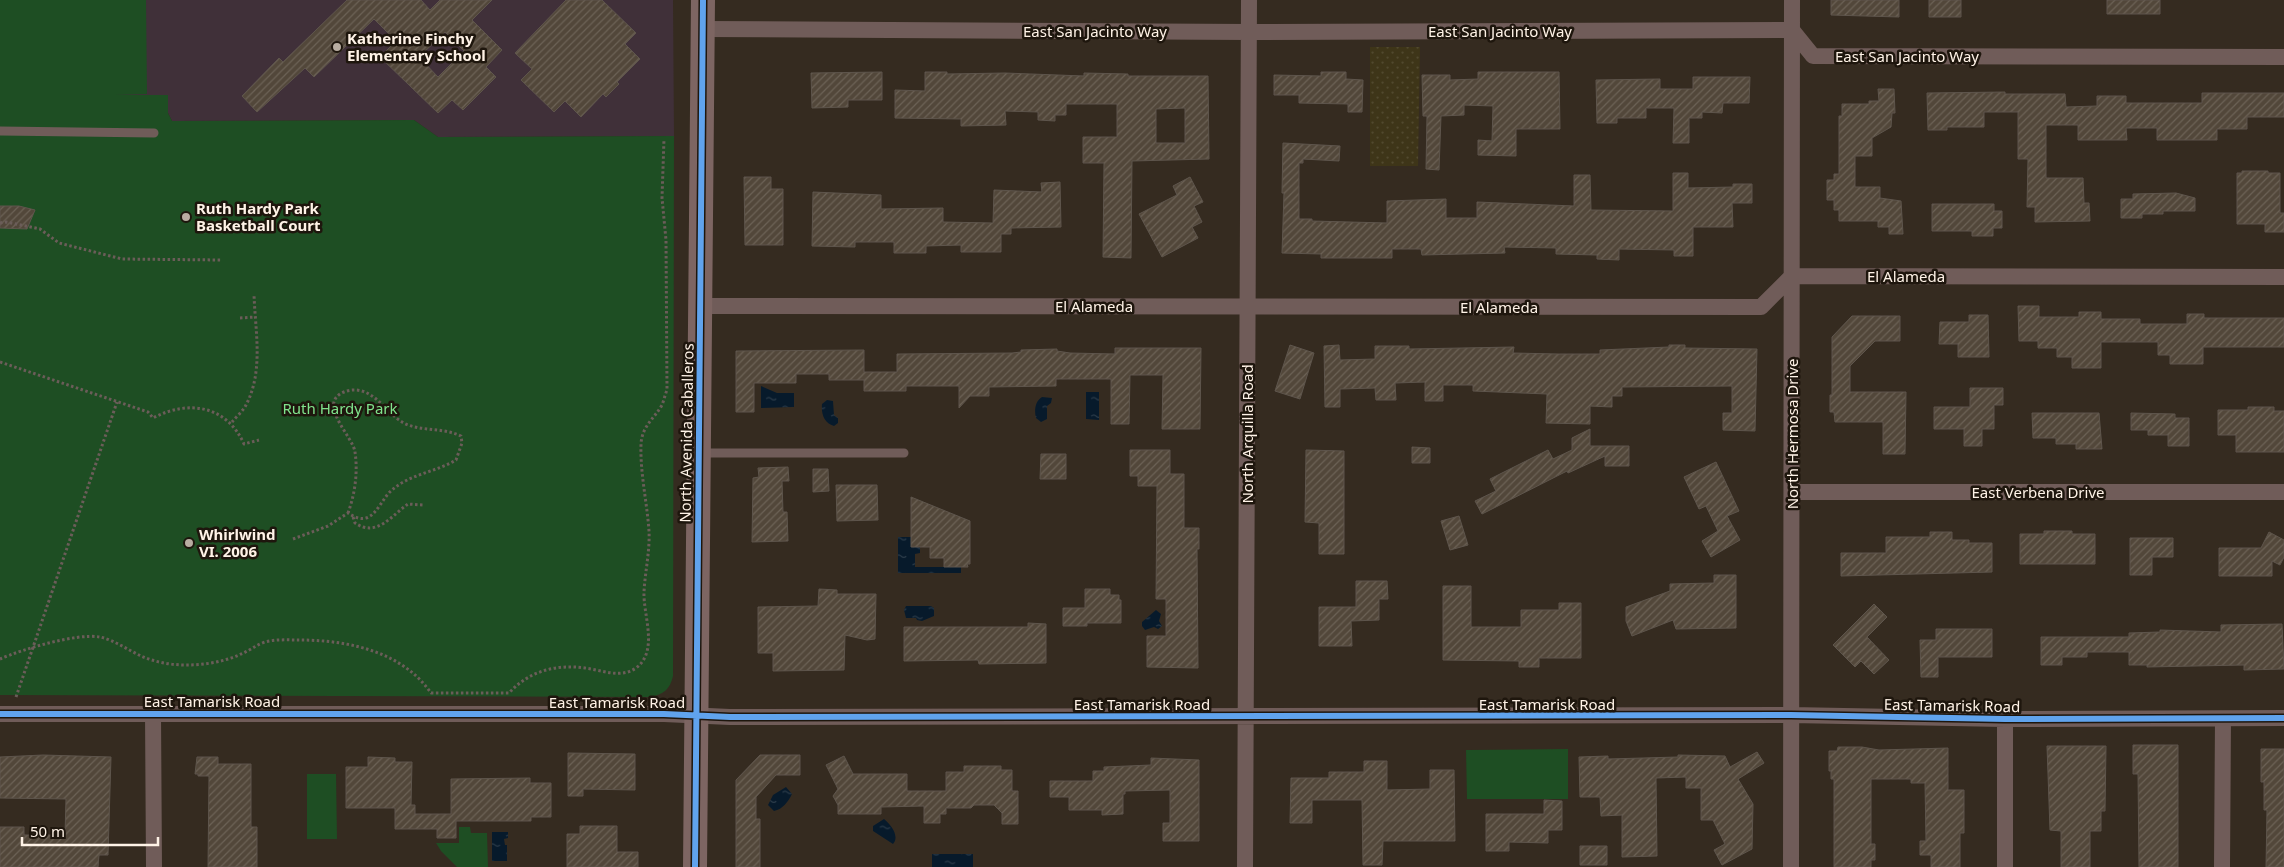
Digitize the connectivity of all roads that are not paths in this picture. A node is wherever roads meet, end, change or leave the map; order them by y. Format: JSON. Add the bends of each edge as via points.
{"nodes":[{"id":1,"x":703,"y":0,"type":"edge"},
{"id":2,"x":1249,"y":0,"type":"edge"},
{"id":3,"x":1792,"y":0,"type":"edge"},
{"id":4,"x":704,"y":29,"type":"junction"},
{"id":5,"x":1792,"y":30,"type":"junction"},
{"id":6,"x":1249,"y":32,"type":"junction"},
{"id":7,"x":2284,"y":57,"type":"edge"},
{"id":8,"x":0,"y":131,"type":"edge"},
{"id":9,"x":154,"y":133,"type":"dead end"},
{"id":10,"x":1792,"y":276,"type":"junction"},
{"id":11,"x":2284,"y":277,"type":"edge"},
{"id":12,"x":701,"y":306,"type":"junction"},
{"id":13,"x":1248,"y":306,"type":"junction"},
{"id":14,"x":699,"y":453,"type":"junction"},
{"id":15,"x":904,"y":453,"type":"dead end"},
{"id":16,"x":1792,"y":492,"type":"junction"},
{"id":17,"x":2284,"y":492,"type":"edge"},
{"id":18,"x":153,"y":713,"type":"junction"},
{"id":19,"x":7,"y":714,"type":"edge"},
{"id":20,"x":695,"y":715,"type":"junction"},
{"id":21,"x":1791,"y":715,"type":"junction"},
{"id":22,"x":1245,"y":717,"type":"junction"},
{"id":23,"x":2284,"y":718,"type":"edge"},
{"id":24,"x":2005,"y":719,"type":"junction"},
{"id":25,"x":2223,"y":719,"type":"junction"},
{"id":26,"x":154,"y":867,"type":"edge"},
{"id":27,"x":695,"y":867,"type":"edge"},
{"id":28,"x":1245,"y":867,"type":"edge"},
{"id":29,"x":1791,"y":867,"type":"edge"},
{"id":30,"x":2005,"y":867,"type":"edge"},
{"id":31,"x":2222,"y":867,"type":"edge"}],
"edges":[{"from":1,"to":4,"type":"street","name":"North Avenida Caballeros"},
{"from":2,"to":6,"type":"street","name":"North Arquilla Road"},
{"from":3,"to":5,"type":"street","name":"North Hermosa Drive"},
{"from":4,"to":6,"type":"street","name":"East San Jacinto Way"},
{"from":4,"to":12,"type":"street","name":"North Avenida Caballeros"},
{"from":5,"to":6,"type":"street","name":"East San Jacinto Way"},
{"from":5,"to":7,"type":"street","name":"East San Jacinto Way","via":[[1812,56]]},
{"from":5,"to":10,"type":"street","name":"North Hermosa Drive"},
{"from":6,"to":13,"type":"street","name":"North Arquilla Road"},
{"from":8,"to":9,"type":"lane"},
{"from":10,"to":11,"type":"street","name":"El Alameda"},
{"from":10,"to":13,"type":"street","name":"El Alameda","via":[[1761,307]]},
{"from":10,"to":16,"type":"street","name":"North Hermosa Drive"},
{"from":12,"to":13,"type":"street","name":"El Alameda"},
{"from":12,"to":14,"type":"street","name":"North Avenida Caballeros"},
{"from":13,"to":22,"type":"street","name":"North Arquilla Road"},
{"from":14,"to":15,"type":"lane"},
{"from":14,"to":20,"type":"street","name":"North Avenida Caballeros"},
{"from":16,"to":17,"type":"street","name":"East Verbena Drive"},
{"from":16,"to":21,"type":"street","name":"North Hermosa Drive"},
{"from":18,"to":19,"type":"street","name":"East Tamarisk Road"},
{"from":18,"to":20,"type":"street","name":"East Tamarisk Road"},
{"from":18,"to":26,"type":"street"},
{"from":20,"to":22,"type":"street","name":"East Tamarisk Road"},
{"from":20,"to":27,"type":"street","name":"North Avenida Caballeros"},
{"from":21,"to":22,"type":"street","name":"East Tamarisk Road"},
{"from":21,"to":24,"type":"street","name":"East Tamarisk Road"},
{"from":21,"to":29,"type":"street","name":"North Hermosa Drive"},
{"from":22,"to":28,"type":"street","name":"North Arquilla Road"},
{"from":23,"to":25,"type":"street","name":"East Tamarisk Road"},
{"from":24,"to":25,"type":"street","name":"East Tamarisk Road"},
{"from":24,"to":30,"type":"street"},
{"from":25,"to":31,"type":"street"}]}
